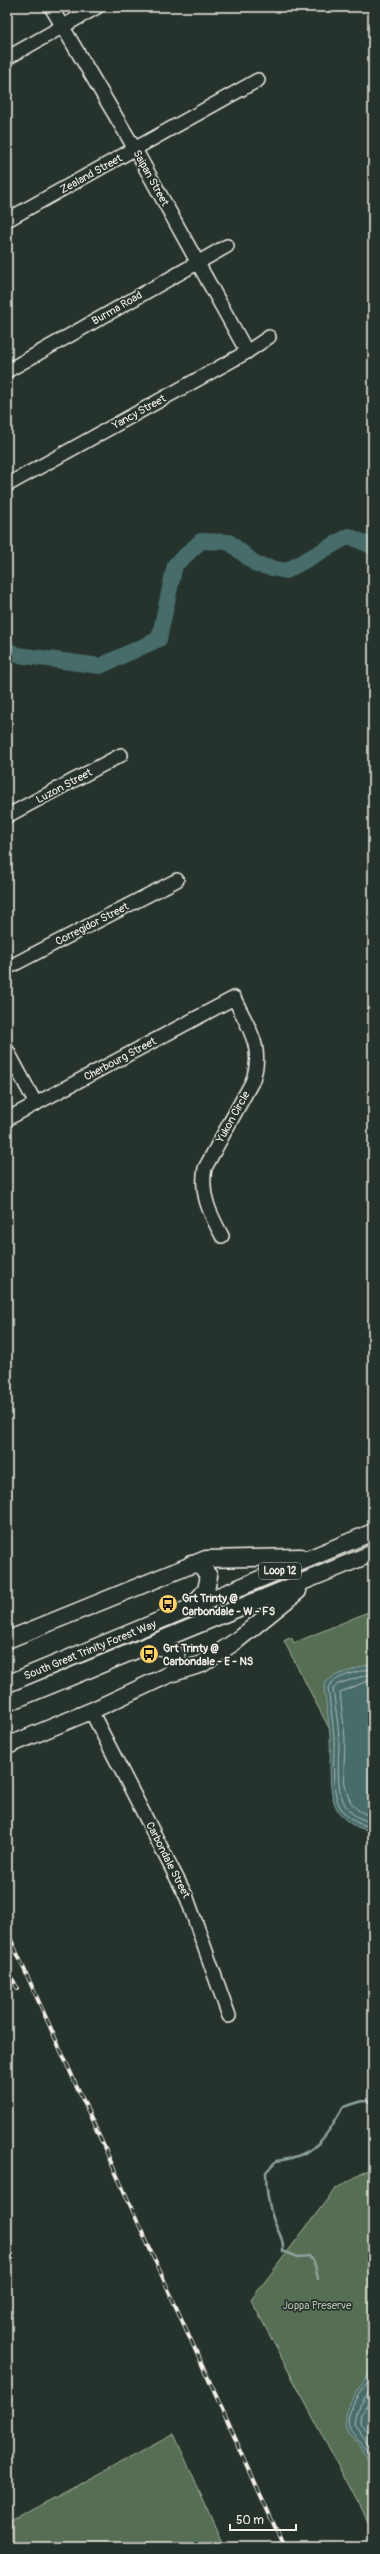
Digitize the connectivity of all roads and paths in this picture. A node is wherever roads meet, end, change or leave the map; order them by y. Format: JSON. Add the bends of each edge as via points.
{"nodes":[{"id":1,"x":51,"y":7,"type":"edge"},
{"id":2,"x":97,"y":7,"type":"edge"},
{"id":3,"x":62,"y":27,"type":"junction"},
{"id":4,"x":7,"y":58,"type":"edge"},
{"id":5,"x":258,"y":80,"type":"dead end"},
{"id":6,"x":135,"y":149,"type":"junction"},
{"id":7,"x":7,"y":220,"type":"edge"},
{"id":8,"x":227,"y":246,"type":"dead end"},
{"id":9,"x":198,"y":262,"type":"junction"},
{"id":10,"x":269,"y":337,"type":"dead end"},
{"id":11,"x":247,"y":352,"type":"junction"},
{"id":12,"x":7,"y":371,"type":"edge"},
{"id":13,"x":7,"y":485,"type":"edge"},
{"id":14,"x":121,"y":755,"type":"dead end"},
{"id":15,"x":7,"y":816,"type":"edge"},
{"id":16,"x":177,"y":880,"type":"dead end"},
{"id":17,"x":7,"y":968,"type":"edge"},
{"id":18,"x":234,"y":998,"type":"joint"},
{"id":19,"x":7,"y":1050,"type":"edge"},
{"id":20,"x":36,"y":1104,"type":"junction"},
{"id":21,"x":7,"y":1119,"type":"edge"},
{"id":22,"x":222,"y":1236,"type":"dead end"},
{"id":23,"x":373,"y":1532,"type":"edge"},
{"id":24,"x":373,"y":1553,"type":"edge"},
{"id":25,"x":317,"y":1555,"type":"junction"},
{"id":26,"x":191,"y":1564,"type":"junction"},
{"id":27,"x":314,"y":1578,"type":"junction"},
{"id":28,"x":187,"y":1611,"type":"junction"},
{"id":29,"x":7,"y":1640,"type":"edge"},
{"id":30,"x":149,"y":1646,"type":"junction"},
{"id":31,"x":170,"y":1674,"type":"junction"},
{"id":32,"x":7,"y":1684,"type":"edge"},
{"id":33,"x":7,"y":1703,"type":"edge"},
{"id":34,"x":91,"y":1711,"type":"junction"},
{"id":35,"x":7,"y":1746,"type":"edge"},
{"id":36,"x":229,"y":2016,"type":"dead end"}],
"edges":[{"from":1,"to":3,"type":"street","name":"Saipan Street"},
{"from":2,"to":3,"type":"street"},
{"from":3,"to":4,"type":"street"},
{"from":3,"to":6,"type":"street","name":"Saipan Street"},
{"from":5,"to":6,"type":"street","name":"Zealand Street"},
{"from":6,"to":7,"type":"street","name":"Zealand Street"},
{"from":6,"to":9,"type":"street","name":"Saipan Street"},
{"from":8,"to":9,"type":"street","name":"Burma Road"},
{"from":9,"to":11,"type":"street","name":"Saipan Street"},
{"from":9,"to":12,"type":"street","name":"Burma Road"},
{"from":10,"to":11,"type":"street","name":"Yancy Street"},
{"from":11,"to":13,"type":"street","name":"Yancy Street"},
{"from":14,"to":15,"type":"street","name":"Luzon Street"},
{"from":16,"to":17,"type":"street","name":"Corregidor Street"},
{"from":18,"to":20,"type":"street","name":"Cherbourg Street"},
{"from":18,"to":22,"type":"street","name":"Yukon Circle","via":[[254,1039],[258,1056],[257,1070],[252,1082],[205,1168],[204,1196]]},
{"from":19,"to":20,"type":"street"},
{"from":20,"to":21,"type":"street","name":"Cherbourg Street"},
{"from":23,"to":25,"type":"main road","name":"South Great Trinity Forest Way","number":"Loop 12"},
{"from":24,"to":27,"type":"main road","name":"South Great Trinity Forest Way","number":"Loop 12"},
{"from":25,"to":26,"type":"main road","via":[[271,1559],[216,1557]]},
{"from":25,"to":28,"type":"main road","name":"South Great Trinity Forest Way","number":"Loop 12"},
{"from":26,"to":28,"type":"main road","via":[[206,1570],[210,1583],[202,1597]]},
{"from":26,"to":29,"type":"main road"},
{"from":27,"to":30,"type":"main road","name":"South Great Trinity Forest Way","number":"Loop 12"},
{"from":27,"to":31,"type":"main road","via":[[221,1652],[202,1664]]},
{"from":28,"to":32,"type":"main road","name":"South Great Trinity Forest Way","number":"Loop 12"},
{"from":30,"to":31,"type":"main road","via":[[170,1648],[174,1652],[177,1660]]},
{"from":30,"to":33,"type":"main road","name":"South Great Trinity Forest Way","number":"Loop 12"},
{"from":31,"to":34,"type":"main road"},
{"from":34,"to":35,"type":"main road"},
{"from":34,"to":36,"type":"street","name":"Carbondale Street","via":[[187,1898]]}]}
